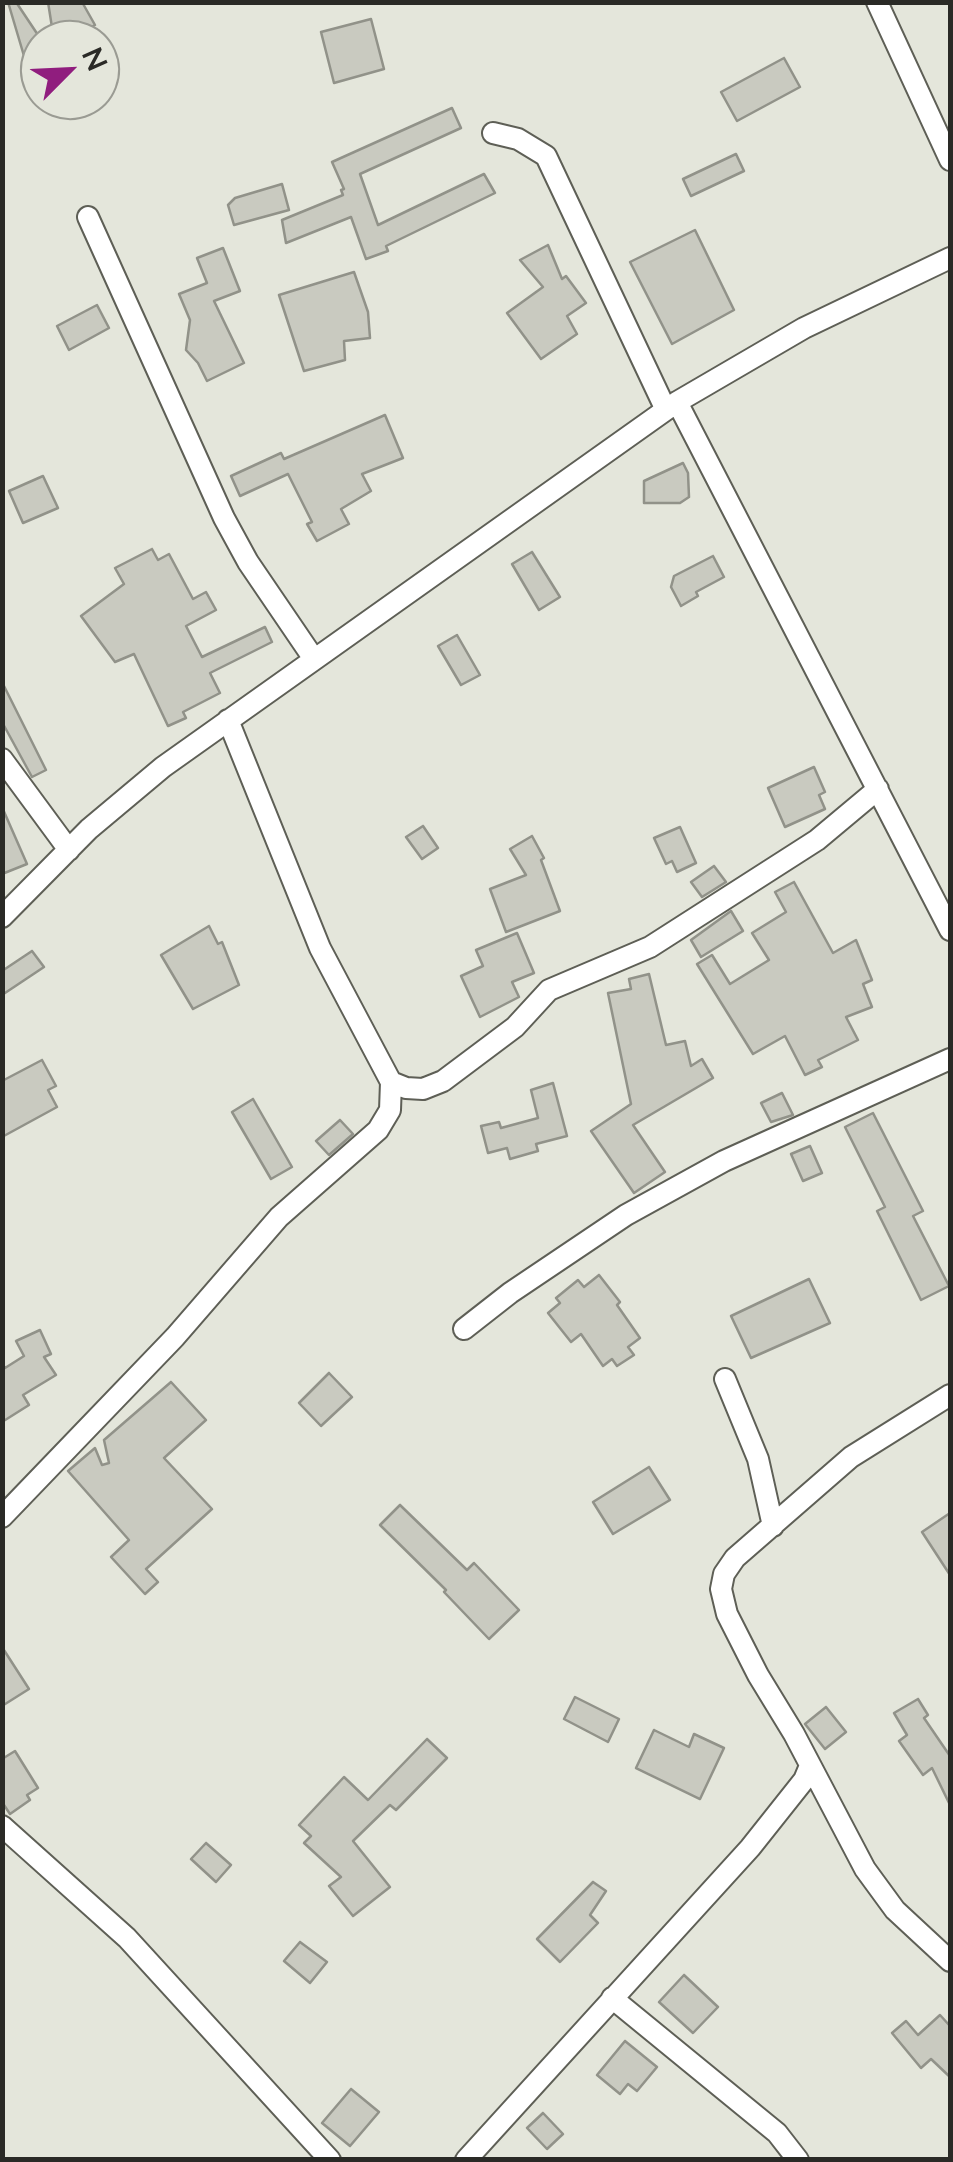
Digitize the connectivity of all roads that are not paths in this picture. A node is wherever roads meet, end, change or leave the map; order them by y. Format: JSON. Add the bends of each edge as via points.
{"nodes":[{"id":1,"x":876,"y":2,"type":"edge"},
{"id":2,"x":493,"y":133,"type":"dead end"},
{"id":3,"x":950,"y":160,"type":"edge"},
{"id":4,"x":88,"y":217,"type":"dead end"},
{"id":5,"x":950,"y":258,"type":"edge"},
{"id":6,"x":671,"y":406,"type":"junction"},
{"id":7,"x":314,"y":659,"type":"junction"},
{"id":8,"x":228,"y":720,"type":"junction"},
{"id":9,"x":2,"y":758,"type":"edge"},
{"id":10,"x":878,"y":789,"type":"junction"},
{"id":11,"x":69,"y":850,"type":"junction"},
{"id":12,"x":2,"y":917,"type":"edge"},
{"id":13,"x":950,"y":930,"type":"edge"},
{"id":14,"x":950,"y":1059,"type":"edge"},
{"id":15,"x":391,"y":1082,"type":"junction"},
{"id":16,"x":464,"y":1329,"type":"dead end"},
{"id":17,"x":725,"y":1380,"type":"dead end"},
{"id":18,"x":950,"y":1395,"type":"edge"},
{"id":19,"x":2,"y":1517,"type":"edge"},
{"id":20,"x":773,"y":1526,"type":"junction"},
{"id":21,"x":809,"y":1768,"type":"junction"},
{"id":22,"x":2,"y":1826,"type":"edge"},
{"id":23,"x":950,"y":1961,"type":"edge"},
{"id":24,"x":612,"y":1998,"type":"junction"},
{"id":25,"x":330,"y":2160,"type":"edge"},
{"id":26,"x":466,"y":2160,"type":"edge"},
{"id":27,"x":798,"y":2160,"type":"edge"}],
"edges":[{"from":1,"to":3,"type":"street"},
{"from":2,"to":6,"type":"street","via":[[546,156]]},
{"from":4,"to":7,"type":"street","via":[[224,518]]},
{"from":5,"to":6,"type":"street","via":[[804,328]]},
{"from":6,"to":7,"type":"street"},
{"from":6,"to":10,"type":"street"},
{"from":7,"to":8,"type":"street"},
{"from":8,"to":11,"type":"street","via":[[163,766]]},
{"from":8,"to":15,"type":"street","via":[[320,948]]},
{"from":9,"to":11,"type":"street"},
{"from":10,"to":13,"type":"street"},
{"from":10,"to":15,"type":"street","via":[[817,840],[650,946],[549,990],[503,1038],[443,1081],[423,1089]]},
{"from":11,"to":12,"type":"street"},
{"from":14,"to":16,"type":"street","via":[[724,1161],[626,1215]]},
{"from":15,"to":19,"type":"street","via":[[390,1110],[378,1130],[279,1217]]},
{"from":17,"to":20,"type":"street","via":[[758,1459]]},
{"from":18,"to":20,"type":"street","via":[[852,1457]]},
{"from":20,"to":21,"type":"street","via":[[736,1558],[721,1588],[727,1614]]},
{"from":21,"to":23,"type":"street","via":[[875,1883]]},
{"from":21,"to":24,"type":"street","via":[[750,1848]]},
{"from":22,"to":25,"type":"street","via":[[127,1938]]},
{"from":24,"to":26,"type":"street"},
{"from":24,"to":27,"type":"street","via":[[776,2133]]}]}
